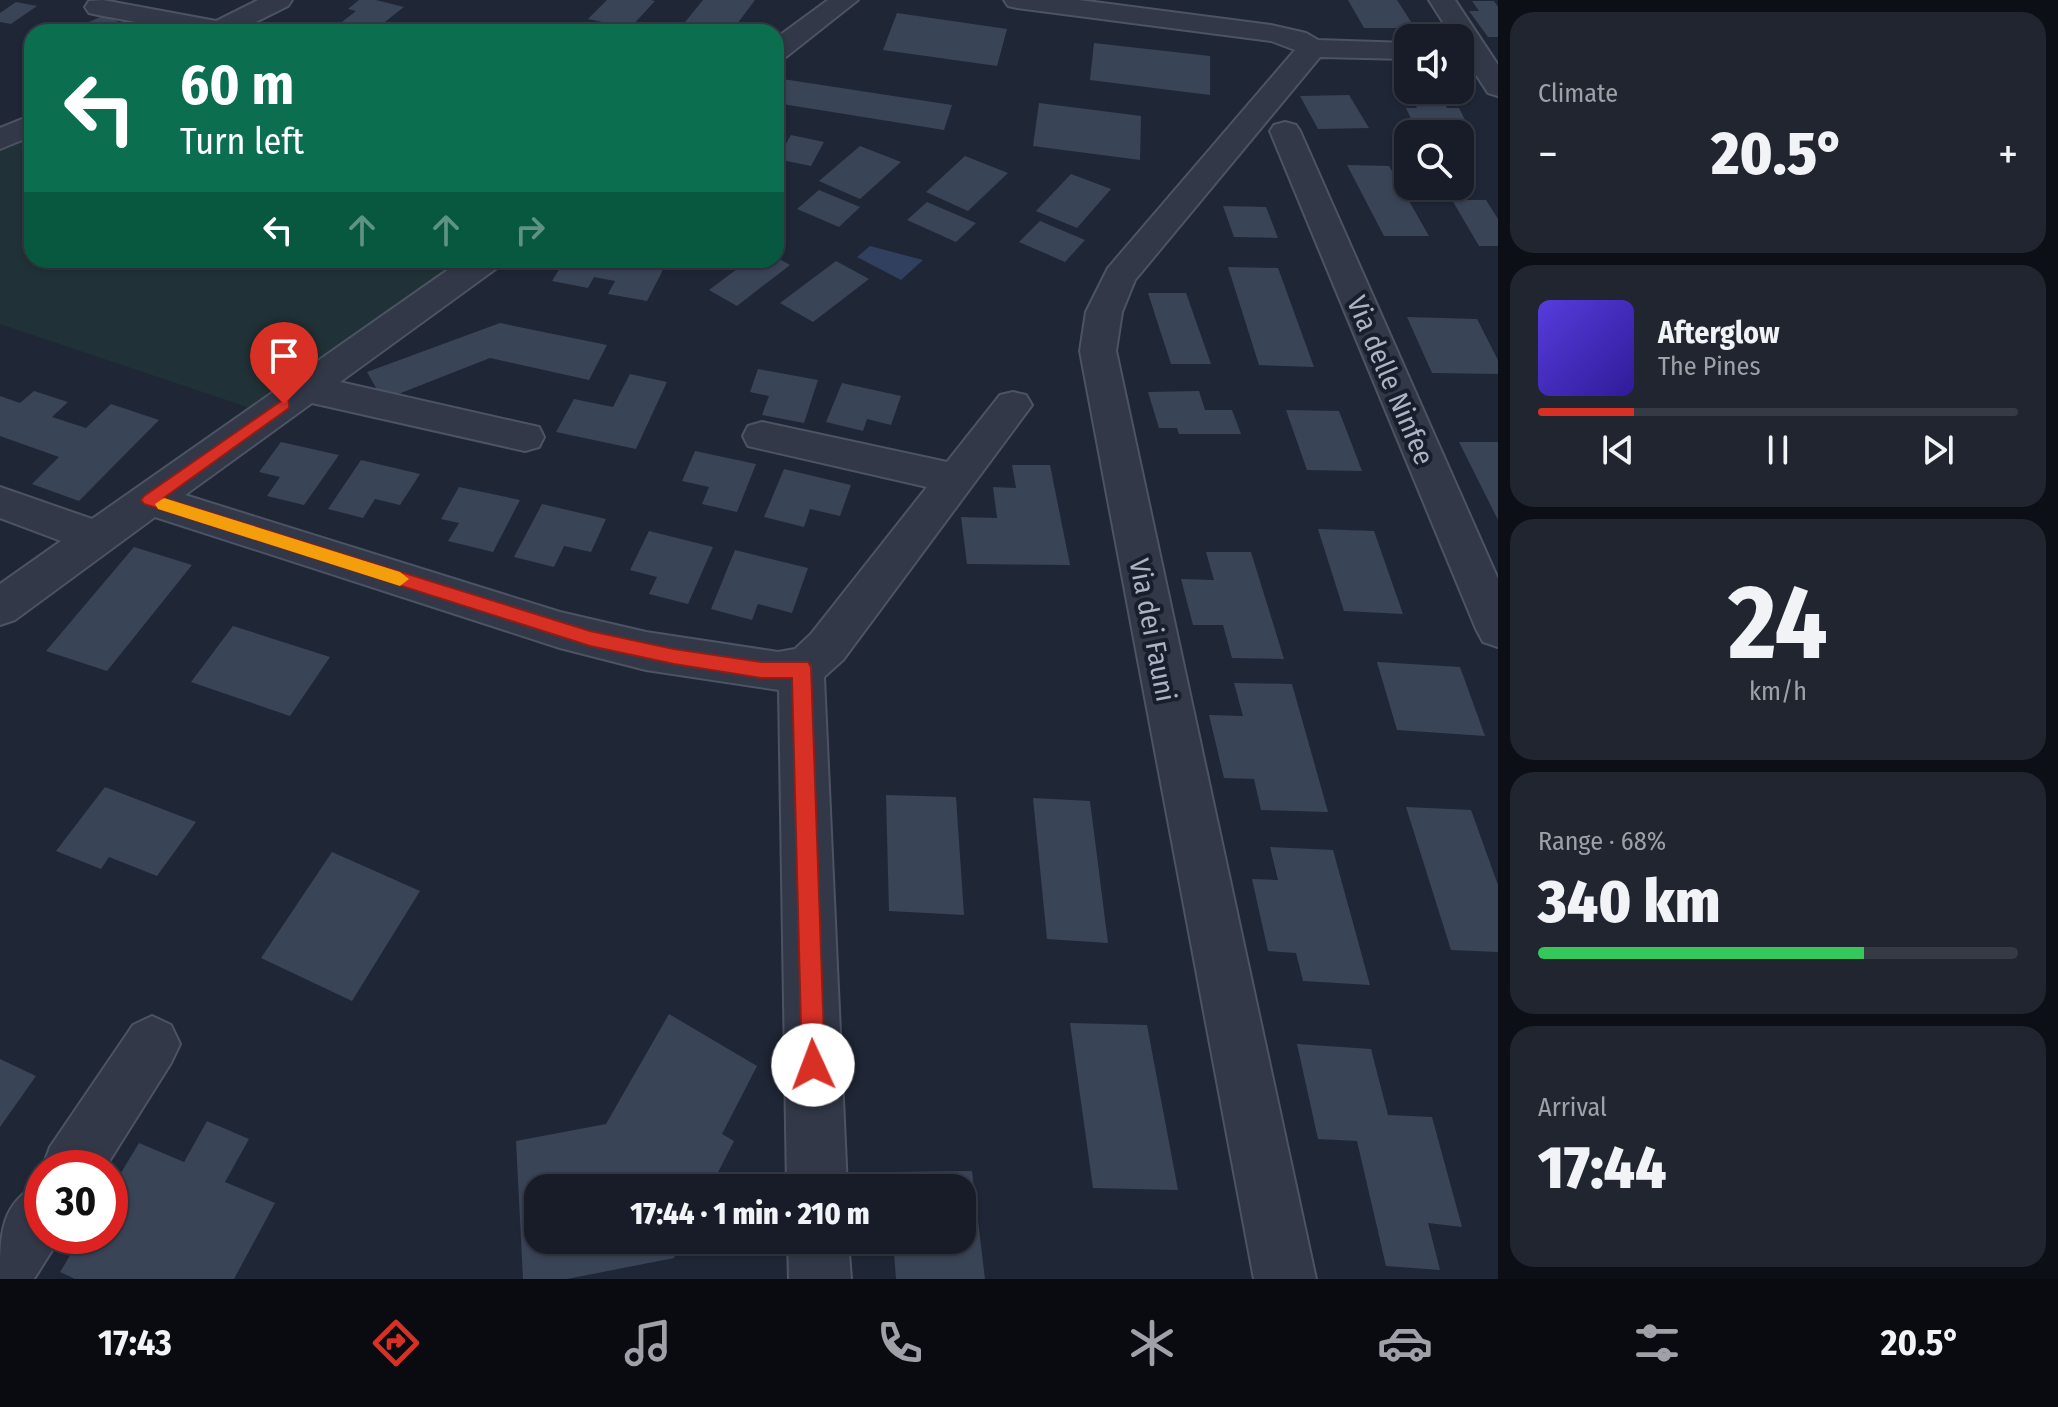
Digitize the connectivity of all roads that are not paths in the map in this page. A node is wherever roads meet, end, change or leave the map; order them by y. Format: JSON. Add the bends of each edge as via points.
{"nodes":[{"id":1,"x":279,"y":0,"type":"edge"},
{"id":2,"x":1017,"y":0,"type":"edge"},
{"id":3,"x":1442,"y":0,"type":"edge"},
{"id":4,"x":837,"y":1,"type":"edge"},
{"id":5,"x":98,"y":7,"type":"dead end"},
{"id":6,"x":187,"y":24,"type":"edge"},
{"id":7,"x":236,"y":24,"type":"edge"},
{"id":8,"x":784,"y":44,"type":"edge"},
{"id":9,"x":1312,"y":48,"type":"junction"},
{"id":10,"x":1394,"y":51,"type":"edge"},
{"id":11,"x":1478,"y":53,"type":"edge"},
{"id":12,"x":1498,"y":87,"type":"edge"},
{"id":13,"x":24,"y":128,"type":"edge"},
{"id":14,"x":1285,"y":131,"type":"dead end"},
{"id":15,"x":0,"y":140,"type":"edge"},
{"id":16,"x":474,"y":268,"type":"edge"},
{"id":17,"x":306,"y":388,"type":"junction"},
{"id":18,"x":1013,"y":405,"type":"dead end"},
{"id":19,"x":762,"y":436,"type":"dead end"},
{"id":20,"x":525,"y":437,"type":"dead end"},
{"id":21,"x":956,"y":479,"type":"junction"},
{"id":22,"x":150,"y":500,"type":"junction"},
{"id":23,"x":0,"y":502,"type":"edge"},
{"id":24,"x":98,"y":538,"type":"junction"},
{"id":25,"x":0,"y":607,"type":"edge"},
{"id":26,"x":1498,"y":629,"type":"edge"},
{"id":27,"x":801,"y":667,"type":"junction"},
{"id":28,"x":152,"y":1044,"type":"dead end"},
{"id":29,"x":83,"y":1150,"type":"edge"},
{"id":30,"x":817,"y":1174,"type":"edge"},
{"id":31,"x":24,"y":1239,"type":"edge"},
{"id":32,"x":819,"y":1254,"type":"edge"},
{"id":33,"x":0,"y":1276,"type":"edge"},
{"id":34,"x":820,"y":1279,"type":"edge"},
{"id":35,"x":1285,"y":1279,"type":"edge"}],
"edges":[{"from":1,"to":7,"type":"street"},
{"from":2,"to":9,"type":"street","via":[[1271,33]]},
{"from":3,"to":11,"type":"street"},
{"from":4,"to":8,"type":"street"},
{"from":5,"to":6,"type":"street"},
{"from":9,"to":10,"type":"street"},
{"from":9,"to":35,"type":"street","name":"Via dei Fauni","via":[[1120,276],[1104,312],[1098,351]]},
{"from":11,"to":12,"type":"street"},
{"from":13,"to":15,"type":"street"},
{"from":14,"to":26,"type":"street","name":"Via delle Ninfee"},
{"from":16,"to":17,"type":"street"},
{"from":17,"to":20,"type":"street"},
{"from":17,"to":22,"type":"street"},
{"from":18,"to":21,"type":"street"},
{"from":19,"to":21,"type":"street"},
{"from":21,"to":27,"type":"street","via":[[827,647]]},
{"from":22,"to":24,"type":"street"},
{"from":22,"to":27,"type":"street","via":[[590,638],[761,670]]},
{"from":23,"to":24,"type":"street"},
{"from":24,"to":25,"type":"street"},
{"from":27,"to":30,"type":"street"},
{"from":28,"to":29,"type":"street"},
{"from":31,"to":33,"type":"street"},
{"from":32,"to":34,"type":"street"}]}
